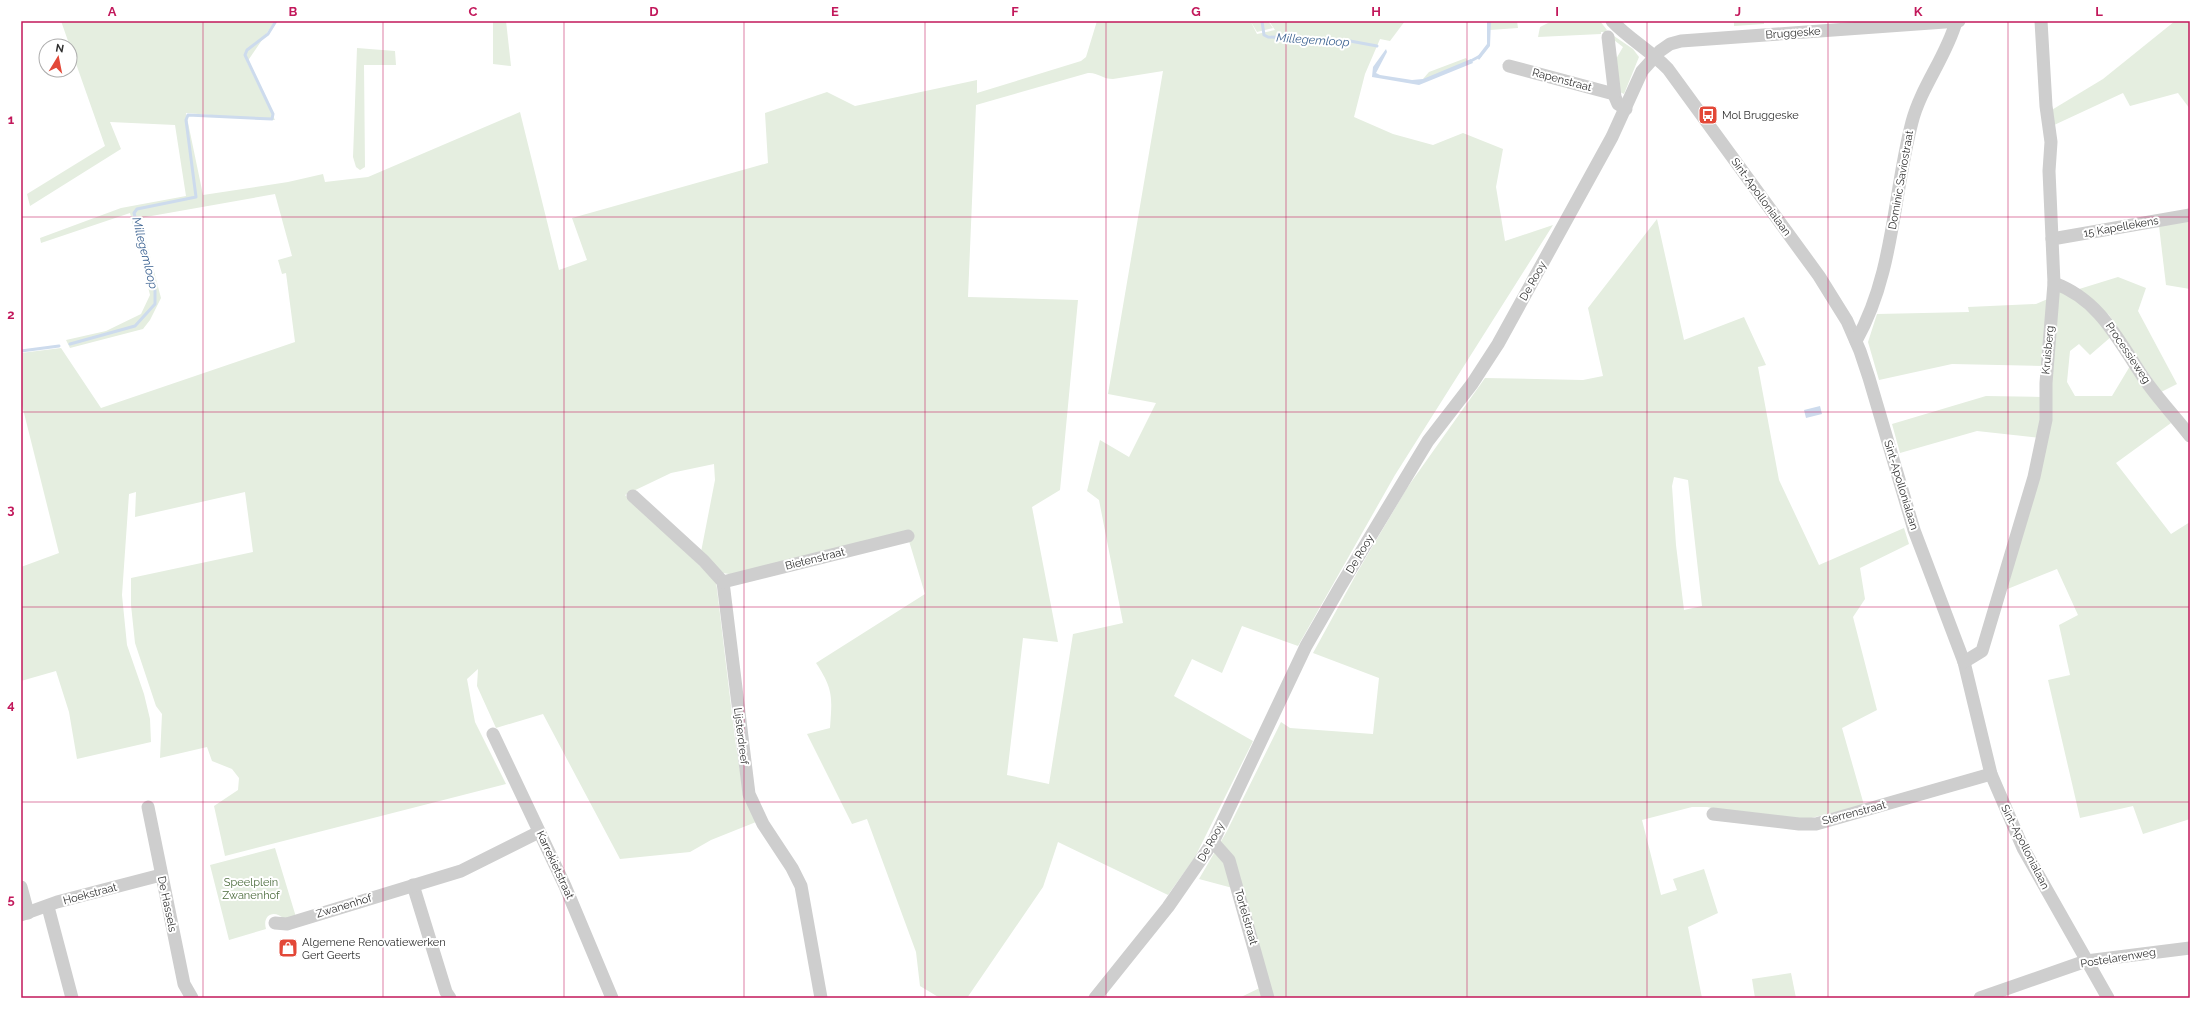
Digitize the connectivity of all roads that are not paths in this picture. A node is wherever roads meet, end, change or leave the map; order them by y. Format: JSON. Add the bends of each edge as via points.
{"nodes":[{"id":1,"x":1612,"y":21,"type":"edge"},
{"id":2,"x":1957,"y":21,"type":"edge"},
{"id":3,"x":2041,"y":21,"type":"edge"},
{"id":4,"x":1608,"y":37,"type":"dead end"},
{"id":5,"x":1655,"y":56,"type":"junction"},
{"id":6,"x":1509,"y":66,"type":"dead end"},
{"id":7,"x":1614,"y":94,"type":"junction"},
{"id":8,"x":1626,"y":109,"type":"junction"},
{"id":9,"x":2190,"y":215,"type":"edge"},
{"id":10,"x":2052,"y":239,"type":"junction"},
{"id":11,"x":2054,"y":283,"type":"junction"},
{"id":12,"x":1856,"y":341,"type":"junction"},
{"id":13,"x":2190,"y":436,"type":"edge"},
{"id":14,"x":633,"y":496,"type":"dead end"},
{"id":15,"x":908,"y":536,"type":"dead end"},
{"id":16,"x":723,"y":582,"type":"junction"},
{"id":17,"x":1964,"y":662,"type":"junction"},
{"id":18,"x":493,"y":734,"type":"dead end"},
{"id":19,"x":1991,"y":774,"type":"junction"},
{"id":20,"x":148,"y":807,"type":"dead end"},
{"id":21,"x":1713,"y":814,"type":"dead end"},
{"id":22,"x":539,"y":832,"type":"junction"},
{"id":23,"x":1213,"y":842,"type":"junction"},
{"id":24,"x":161,"y":875,"type":"junction"},
{"id":25,"x":413,"y":885,"type":"junction"},
{"id":26,"x":21,"y":887,"type":"edge"},
{"id":27,"x":48,"y":907,"type":"junction"},
{"id":28,"x":25,"y":914,"type":"edge"},
{"id":29,"x":275,"y":923,"type":"dead end"},
{"id":30,"x":2190,"y":948,"type":"edge"},
{"id":31,"x":2086,"y":961,"type":"junction"},
{"id":32,"x":72,"y":998,"type":"edge"},
{"id":33,"x":192,"y":998,"type":"edge"},
{"id":34,"x":450,"y":998,"type":"edge"},
{"id":35,"x":612,"y":998,"type":"edge"},
{"id":36,"x":821,"y":998,"type":"edge"},
{"id":37,"x":1095,"y":998,"type":"edge"},
{"id":38,"x":1268,"y":998,"type":"edge"},
{"id":39,"x":1980,"y":998,"type":"edge"},
{"id":40,"x":2108,"y":998,"type":"edge"}],
"edges":[{"from":1,"to":5,"type":"street","name":"Sint-Apollonialaan"},
{"from":2,"to":5,"type":"street","name":"Bruggeske","via":[[1680,41],[1668,45]]},
{"from":2,"to":12,"type":"street","name":"Dominic Saviostraat","via":[[1913,120],[1888,253],[1870,312]]},
{"from":3,"to":10,"type":"street","name":"Kruisberg","via":[[2046,106],[2051,142],[2049,171]]},
{"from":4,"to":7,"type":"street"},
{"from":5,"to":8,"type":"street","name":"De Rooy","via":[[1642,71]]},
{"from":5,"to":12,"type":"street","name":"Sint-Apollonialaan","via":[[1668,69],[1819,276],[1838,305]]},
{"from":6,"to":7,"type":"street","name":"Rapenstraat"},
{"from":7,"to":8,"type":"street","via":[[1618,104]]},
{"from":8,"to":23,"type":"street","name":"De Rooy","via":[[1498,344],[1425,447],[1306,646]]},
{"from":9,"to":10,"type":"street","name":"15 Kapellekens"},
{"from":10,"to":11,"type":"street","name":"Kruisberg"},
{"from":11,"to":13,"type":"street","name":"Processieweg","via":[[2067,288],[2104,317],[2148,384]]},
{"from":11,"to":17,"type":"street","name":"Kruisberg","via":[[2046,375],[2046,420],[2040,451],[1982,651]]},
{"from":12,"to":17,"type":"street","name":"Sint-Apollonialaan","via":[[1914,530]]},
{"from":14,"to":16,"type":"street","via":[[704,561]]},
{"from":15,"to":16,"type":"street","name":"Bietenstraat"},
{"from":16,"to":36,"type":"street","name":"Lijsterdreef","via":[[749,794],[763,824],[801,886]]},
{"from":17,"to":19,"type":"street","name":"Sint-Apollonialaan"},
{"from":18,"to":22,"type":"street","name":"Karrekietstraat"},
{"from":19,"to":21,"type":"street","name":"Sterrenstraat","via":[[1816,824]]},
{"from":19,"to":31,"type":"street","name":"Sint-Apollonialaan","via":[[2020,843]]},
{"from":20,"to":24,"type":"street","name":"De Hassels"},
{"from":22,"to":25,"type":"street","name":"Zwanenhof","via":[[461,871]]},
{"from":22,"to":35,"type":"street","name":"Karrekietstraat","via":[[565,886]]},
{"from":23,"to":37,"type":"street","name":"De Rooy","via":[[1168,907]]},
{"from":23,"to":38,"type":"street","name":"Tortelstraat","via":[[1229,860]]},
{"from":24,"to":27,"type":"street","name":"Hoekstraat","via":[[57,902]]},
{"from":24,"to":33,"type":"street","name":"De Hassels","via":[[184,984]]},
{"from":25,"to":29,"type":"street","name":"Zwanenhof","via":[[287,924]]},
{"from":25,"to":34,"type":"street"},
{"from":26,"to":28,"type":"street"},
{"from":27,"to":28,"type":"street","name":"Hoekstraat"},
{"from":27,"to":32,"type":"street"},
{"from":30,"to":31,"type":"street","name":"Postelarenweg"},
{"from":31,"to":39,"type":"street","name":"Postelarenweg"},
{"from":31,"to":40,"type":"street","name":"Sint-Apollonialaan"}]}
